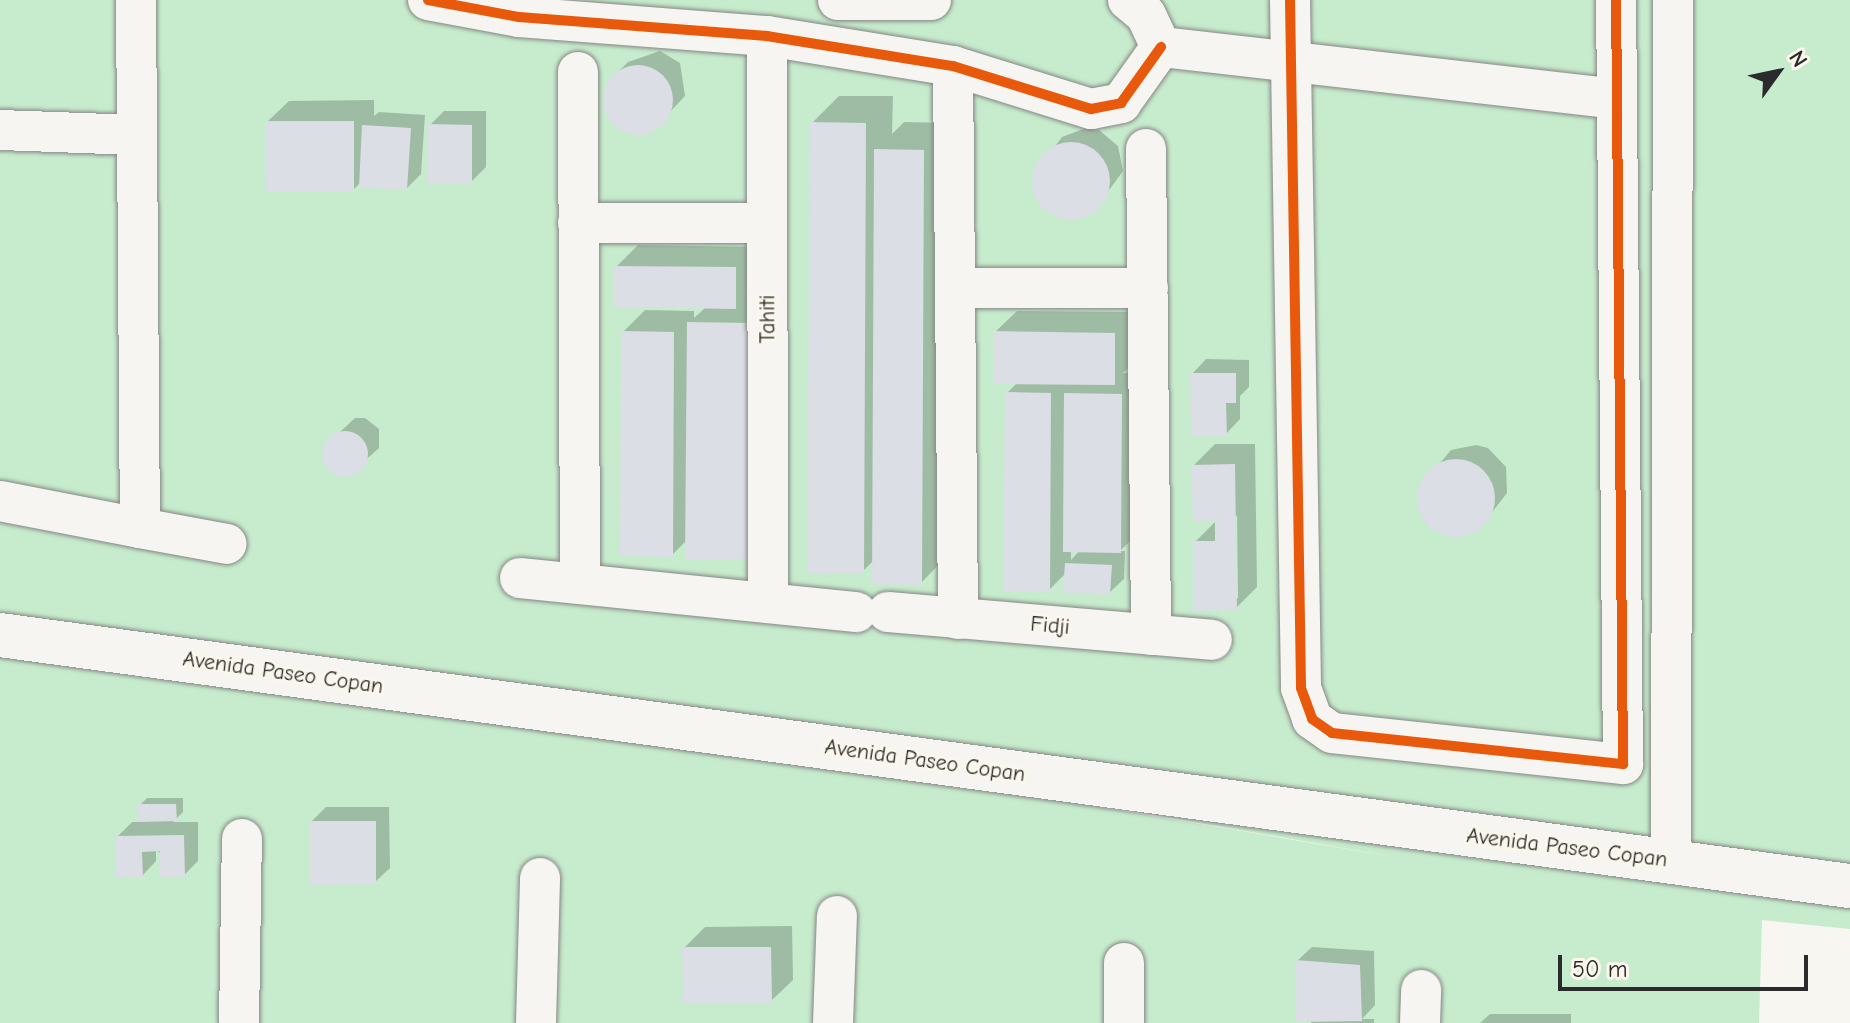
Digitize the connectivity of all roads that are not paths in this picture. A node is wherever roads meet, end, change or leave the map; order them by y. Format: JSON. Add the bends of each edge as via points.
{"nodes":[{"id":1,"x":136,"y":0,"type":"edge"},
{"id":2,"x":428,"y":0,"type":"edge"},
{"id":3,"x":838,"y":0,"type":"edge"},
{"id":4,"x":931,"y":0,"type":"edge"},
{"id":5,"x":1128,"y":0,"type":"edge"},
{"id":6,"x":1290,"y":0,"type":"edge"},
{"id":7,"x":1616,"y":0,"type":"edge"},
{"id":8,"x":1673,"y":0,"type":"edge"},
{"id":9,"x":767,"y":36,"type":"junction"},
{"id":10,"x":1161,"y":47,"type":"junction"},
{"id":11,"x":1290,"y":62,"type":"junction"},
{"id":12,"x":953,"y":66,"type":"junction"},
{"id":13,"x":578,"y":72,"type":"dead end"},
{"id":14,"x":1616,"y":99,"type":"junction"},
{"id":15,"x":0,"y":130,"type":"edge"},
{"id":16,"x":135,"y":135,"type":"junction"},
{"id":17,"x":1146,"y":149,"type":"dead end"},
{"id":18,"x":578,"y":223,"type":"junction"},
{"id":19,"x":767,"y":223,"type":"junction"},
{"id":20,"x":956,"y":288,"type":"junction"},
{"id":21,"x":1148,"y":288,"type":"junction"},
{"id":22,"x":0,"y":501,"type":"edge"},
{"id":23,"x":140,"y":528,"type":"junction"},
{"id":24,"x":227,"y":544,"type":"dead end"},
{"id":25,"x":520,"y":578,"type":"dead end"},
{"id":26,"x":580,"y":584,"type":"junction"},
{"id":27,"x":768,"y":603,"type":"junction"},
{"id":28,"x":958,"y":619,"type":"junction"},
{"id":29,"x":0,"y":635,"type":"edge"},
{"id":30,"x":1151,"y":635,"type":"junction"},
{"id":31,"x":1212,"y":640,"type":"dead end"},
{"id":32,"x":242,"y":839,"type":"dead end"},
{"id":33,"x":1671,"y":861,"type":"junction"},
{"id":34,"x":540,"y":878,"type":"dead end"},
{"id":35,"x":1850,"y":886,"type":"edge"},
{"id":36,"x":837,"y":916,"type":"dead end"},
{"id":37,"x":1124,"y":963,"type":"dead end"},
{"id":38,"x":239,"y":1023,"type":"edge"},
{"id":39,"x":536,"y":1023,"type":"edge"},
{"id":40,"x":833,"y":1023,"type":"edge"},
{"id":41,"x":1124,"y":1023,"type":"edge"}],
"edges":[{"from":1,"to":16,"type":"street"},
{"from":2,"to":9,"type":"street","via":[[519,17]]},
{"from":3,"to":4,"type":"street"},
{"from":5,"to":10,"type":"street","via":[[1146,15]]},
{"from":6,"to":11,"type":"street"},
{"from":7,"to":14,"type":"street"},
{"from":8,"to":33,"type":"street"},
{"from":9,"to":12,"type":"street"},
{"from":9,"to":19,"type":"street","name":"Tahiti"},
{"from":10,"to":11,"type":"street"},
{"from":10,"to":12,"type":"street","via":[[1121,103],[1091,109]]},
{"from":11,"to":14,"type":"street"},
{"from":11,"to":14,"type":"street","via":[[1301,688],[1312,719],[1332,733],[1623,764]]},
{"from":12,"to":20,"type":"street"},
{"from":13,"to":18,"type":"street"},
{"from":15,"to":16,"type":"street"},
{"from":16,"to":23,"type":"street"},
{"from":17,"to":21,"type":"street"},
{"from":18,"to":19,"type":"street"},
{"from":18,"to":26,"type":"street"},
{"from":19,"to":27,"type":"street","name":"Tahiti"},
{"from":20,"to":21,"type":"street"},
{"from":20,"to":28,"type":"street"},
{"from":21,"to":30,"type":"street"},
{"from":22,"to":23,"type":"street"},
{"from":23,"to":24,"type":"street"},
{"from":25,"to":26,"type":"street","name":"Fidji"},
{"from":26,"to":27,"type":"street","name":"Fidji"},
{"from":27,"to":28,"type":"street","name":"Fidji"},
{"from":28,"to":30,"type":"street","name":"Fidji"},
{"from":29,"to":33,"type":"main road","name":"Avenida Paseo Copan"},
{"from":30,"to":31,"type":"street","name":"Fidji"},
{"from":32,"to":38,"type":"street"},
{"from":33,"to":35,"type":"main road","name":"Avenida Paseo Copan"},
{"from":34,"to":39,"type":"street"},
{"from":36,"to":40,"type":"street"},
{"from":37,"to":41,"type":"street"}]}
